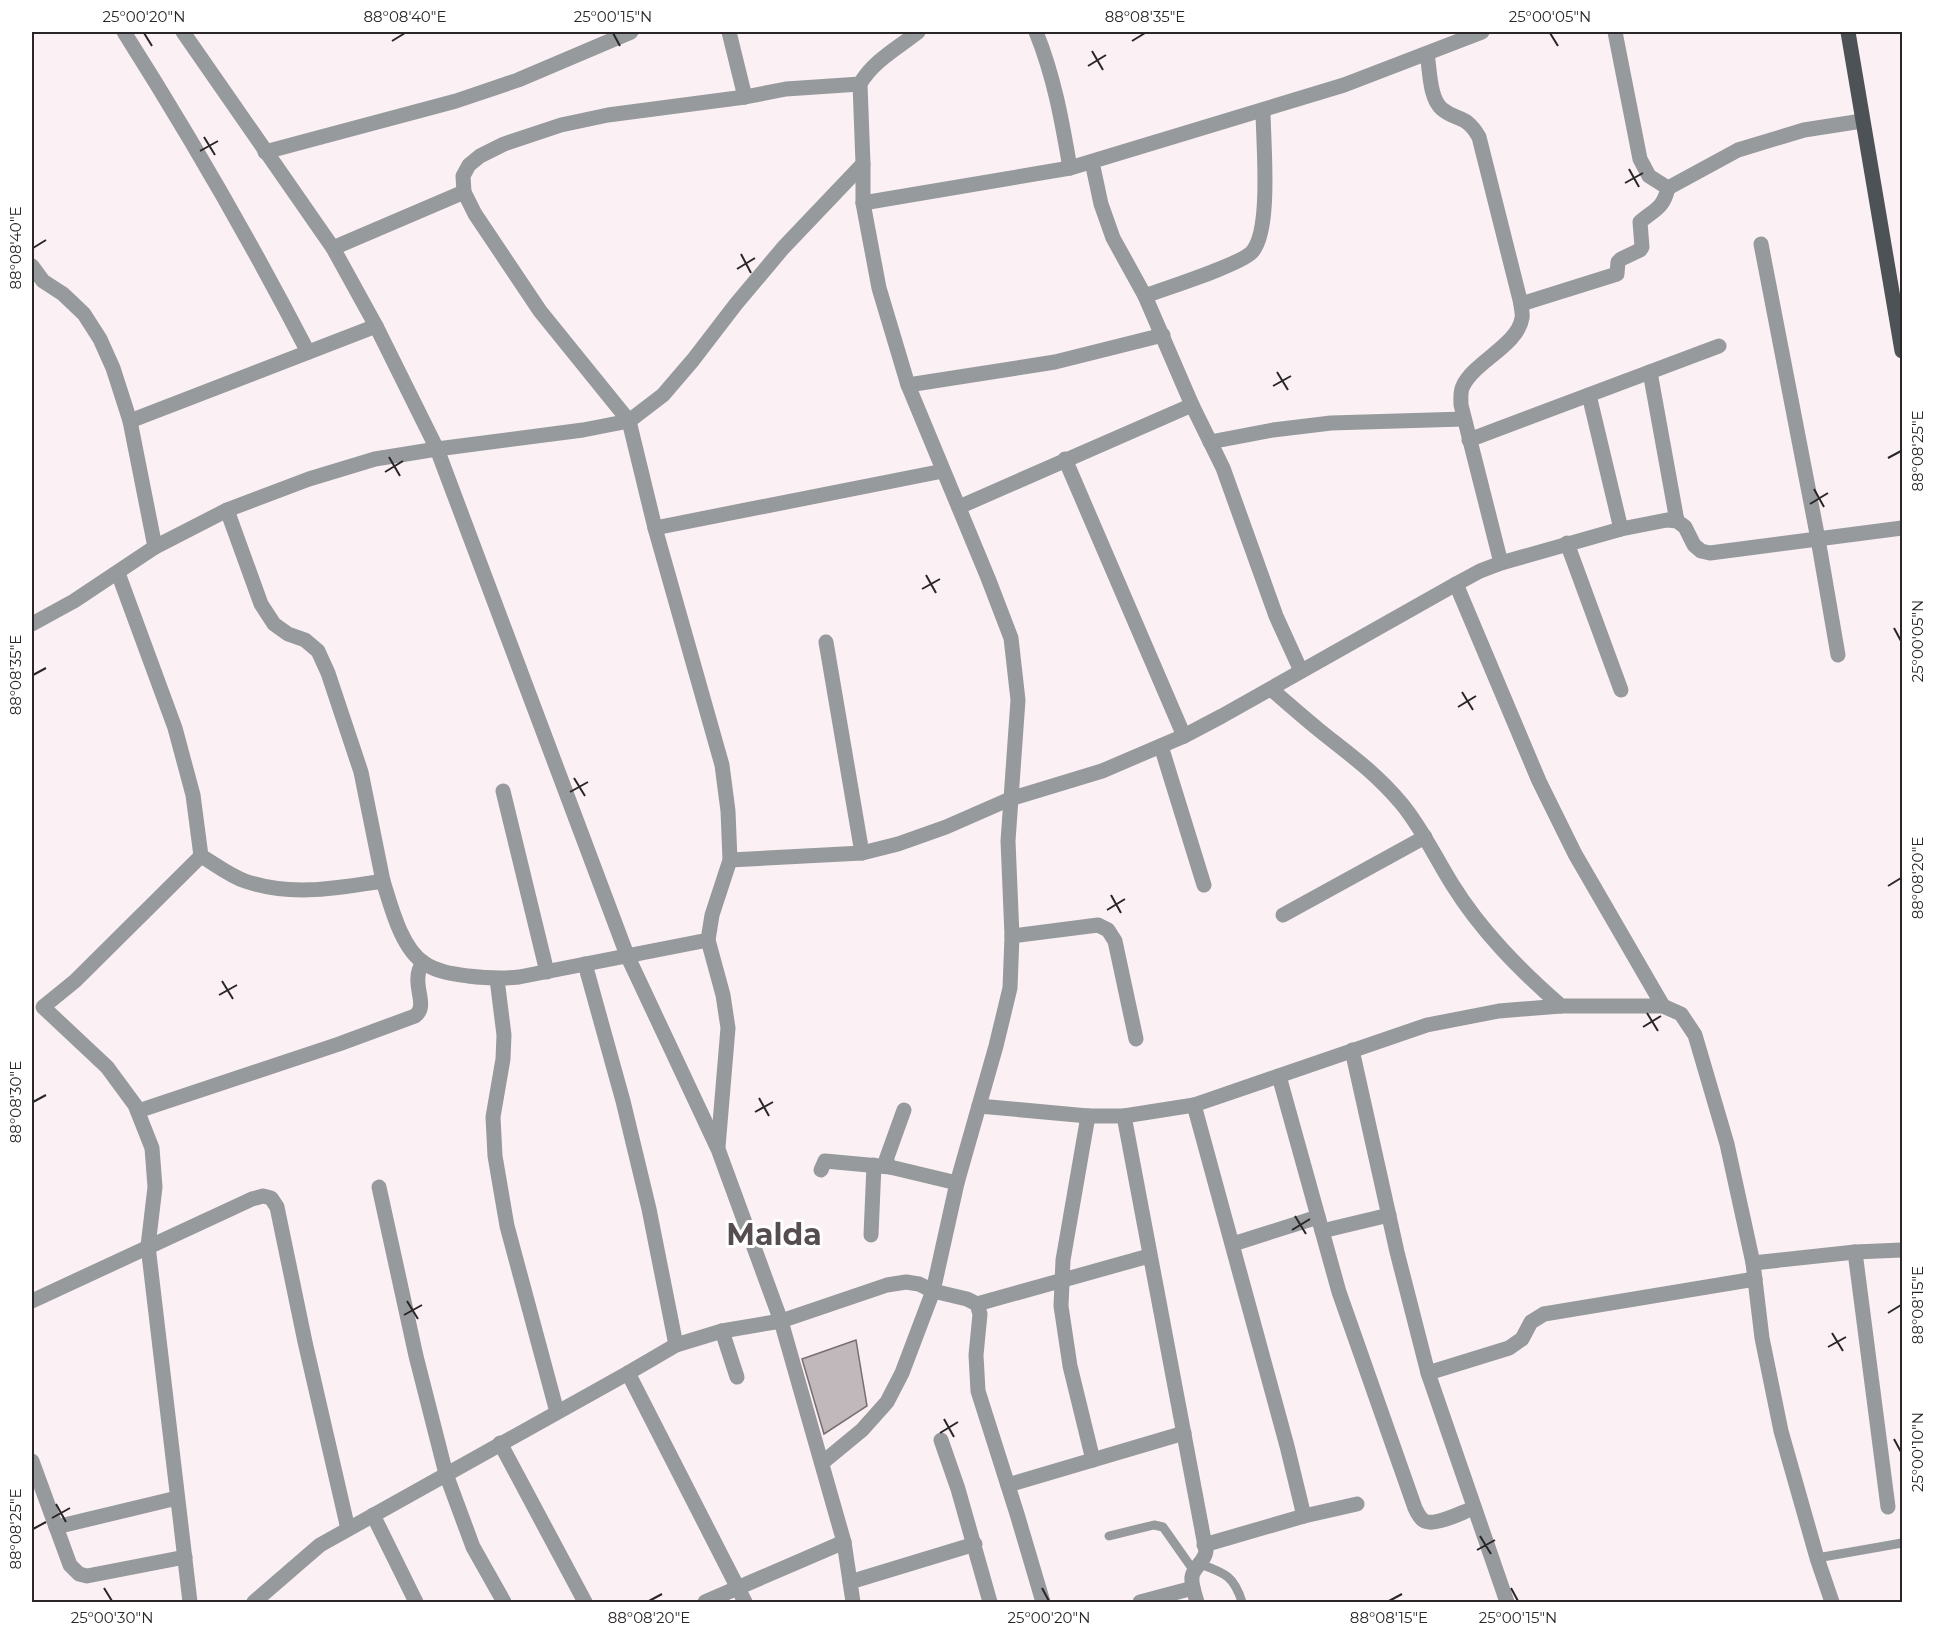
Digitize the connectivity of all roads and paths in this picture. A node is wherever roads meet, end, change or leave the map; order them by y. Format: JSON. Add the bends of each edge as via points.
{"nodes":[{"id":1,"x":124,"y":32,"type":"edge"},
{"id":2,"x":183,"y":32,"type":"edge"},
{"id":3,"x":631,"y":32,"type":"edge"},
{"id":4,"x":729,"y":32,"type":"edge"},
{"id":5,"x":918,"y":32,"type":"edge"},
{"id":6,"x":1036,"y":32,"type":"edge"},
{"id":7,"x":1482,"y":32,"type":"edge"},
{"id":8,"x":1615,"y":32,"type":"edge"},
{"id":9,"x":1848,"y":32,"type":"edge"},
{"id":10,"x":1427,"y":54,"type":"junction"},
{"id":11,"x":860,"y":84,"type":"junction"},
{"id":12,"x":745,"y":97,"type":"junction"},
{"id":13,"x":1263,"y":110,"type":"junction"},
{"id":14,"x":1862,"y":121,"type":"junction"},
{"id":15,"x":265,"y":152,"type":"junction"},
{"id":16,"x":1092,"y":162,"type":"junction"},
{"id":17,"x":863,"y":164,"type":"junction"},
{"id":18,"x":1070,"y":168,"type":"junction"},
{"id":19,"x":1668,"y":188,"type":"junction"},
{"id":20,"x":464,"y":192,"type":"junction"},
{"id":21,"x":863,"y":203,"type":"junction"},
{"id":22,"x":1761,"y":244,"type":"dead end"},
{"id":23,"x":333,"y":249,"type":"junction"},
{"id":24,"x":32,"y":266,"type":"edge"},
{"id":25,"x":37,"y":282,"type":"edge"},
{"id":26,"x":1145,"y":296,"type":"junction"},
{"id":27,"x":1521,"y":304,"type":"junction"},
{"id":28,"x":376,"y":326,"type":"junction"},
{"id":29,"x":1163,"y":336,"type":"junction"},
{"id":30,"x":1719,"y":346,"type":"dead end"},
{"id":31,"x":1902,"y":351,"type":"edge"},
{"id":32,"x":308,"y":352,"type":"junction"},
{"id":33,"x":1650,"y":372,"type":"junction"},
{"id":34,"x":908,"y":385,"type":"junction"},
{"id":35,"x":1589,"y":395,"type":"junction"},
{"id":36,"x":1192,"y":405,"type":"junction"},
{"id":37,"x":1464,"y":419,"type":"junction"},
{"id":38,"x":130,"y":421,"type":"junction"},
{"id":39,"x":628,"y":421,"type":"junction"},
{"id":40,"x":1470,"y":440,"type":"junction"},
{"id":41,"x":1210,"y":442,"type":"junction"},
{"id":42,"x":437,"y":449,"type":"junction"},
{"id":43,"x":1065,"y":459,"type":"junction"},
{"id":44,"x":944,"y":471,"type":"junction"},
{"id":45,"x":959,"y":507,"type":"junction"},
{"id":46,"x":227,"y":510,"type":"junction"},
{"id":47,"x":1677,"y":521,"type":"junction"},
{"id":48,"x":655,"y":528,"type":"junction"},
{"id":49,"x":1902,"y":528,"type":"edge"},
{"id":50,"x":1621,"y":529,"type":"junction"},
{"id":51,"x":1818,"y":539,"type":"junction"},
{"id":52,"x":1567,"y":543,"type":"junction"},
{"id":53,"x":155,"y":547,"type":"junction"},
{"id":54,"x":1501,"y":563,"type":"junction"},
{"id":55,"x":118,"y":573,"type":"junction"},
{"id":56,"x":1456,"y":584,"type":"junction"},
{"id":57,"x":32,"y":624,"type":"edge"},
{"id":58,"x":826,"y":642,"type":"dead end"},
{"id":59,"x":1838,"y":655,"type":"dead end"},
{"id":60,"x":1301,"y":671,"type":"junction"},
{"id":61,"x":1271,"y":689,"type":"junction"},
{"id":62,"x":1620,"y":690,"type":"dead end"},
{"id":63,"x":1184,"y":736,"type":"junction"},
{"id":64,"x":1161,"y":746,"type":"junction"},
{"id":65,"x":503,"y":790,"type":"dead end"},
{"id":66,"x":1010,"y":799,"type":"junction"},
{"id":67,"x":1425,"y":837,"type":"junction"},
{"id":68,"x":862,"y":853,"type":"junction"},
{"id":69,"x":201,"y":856,"type":"junction"},
{"id":70,"x":730,"y":860,"type":"junction"},
{"id":71,"x":383,"y":881,"type":"junction"},
{"id":72,"x":1204,"y":885,"type":"dead end"},
{"id":73,"x":1283,"y":915,"type":"dead end"},
{"id":74,"x":1012,"y":936,"type":"junction"},
{"id":75,"x":708,"y":940,"type":"junction"},
{"id":76,"x":627,"y":955,"type":"junction"},
{"id":77,"x":423,"y":963,"type":"junction"},
{"id":78,"x":585,"y":963,"type":"junction"},
{"id":79,"x":547,"y":972,"type":"junction"},
{"id":80,"x":496,"y":979,"type":"junction"},
{"id":81,"x":1561,"y":1006,"type":"junction"},
{"id":82,"x":1662,"y":1006,"type":"junction"},
{"id":83,"x":37,"y":1009,"type":"edge"},
{"id":84,"x":1136,"y":1039,"type":"dead end"},
{"id":85,"x":1352,"y":1050,"type":"junction"},
{"id":86,"x":1279,"y":1076,"type":"junction"},
{"id":87,"x":1194,"y":1105,"type":"junction"},
{"id":88,"x":979,"y":1106,"type":"junction"},
{"id":89,"x":904,"y":1110,"type":"dead end"},
{"id":90,"x":138,"y":1111,"type":"junction"},
{"id":91,"x":1088,"y":1116,"type":"junction"},
{"id":92,"x":1124,"y":1116,"type":"junction"},
{"id":93,"x":718,"y":1149,"type":"junction"},
{"id":94,"x":874,"y":1165,"type":"junction"},
{"id":95,"x":890,"y":1167,"type":"junction"},
{"id":96,"x":821,"y":1170,"type":"dead end"},
{"id":97,"x":957,"y":1183,"type":"junction"},
{"id":98,"x":379,"y":1187,"type":"dead end"},
{"id":99,"x":1389,"y":1215,"type":"junction"},
{"id":100,"x":1320,"y":1224,"type":"junction"},
{"id":101,"x":871,"y":1235,"type":"dead end"},
{"id":102,"x":1233,"y":1244,"type":"junction"},
{"id":103,"x":148,"y":1246,"type":"junction"},
{"id":104,"x":1902,"y":1250,"type":"edge"},
{"id":105,"x":1855,"y":1252,"type":"junction"},
{"id":106,"x":1149,"y":1256,"type":"junction"},
{"id":107,"x":1754,"y":1271,"type":"junction"},
{"id":108,"x":1062,"y":1280,"type":"junction"},
{"id":109,"x":933,"y":1291,"type":"junction"},
{"id":110,"x":32,"y":1301,"type":"edge"},
{"id":111,"x":977,"y":1304,"type":"junction"},
{"id":112,"x":781,"y":1321,"type":"junction"},
{"id":113,"x":722,"y":1331,"type":"junction"},
{"id":114,"x":676,"y":1345,"type":"junction"},
{"id":115,"x":628,"y":1373,"type":"junction"},
{"id":116,"x":1428,"y":1373,"type":"junction"},
{"id":117,"x":737,"y":1377,"type":"dead end"},
{"id":118,"x":557,"y":1412,"type":"junction"},
{"id":119,"x":1184,"y":1433,"type":"junction"},
{"id":120,"x":941,"y":1440,"type":"dead end"},
{"id":121,"x":500,"y":1443,"type":"junction"},
{"id":122,"x":1093,"y":1460,"type":"junction"},
{"id":123,"x":32,"y":1461,"type":"edge"},
{"id":124,"x":822,"y":1463,"type":"junction"},
{"id":125,"x":446,"y":1474,"type":"junction"},
{"id":126,"x":1008,"y":1485,"type":"junction"},
{"id":127,"x":177,"y":1498,"type":"junction"},
{"id":128,"x":1357,"y":1504,"type":"dead end"},
{"id":129,"x":1888,"y":1507,"type":"dead end"},
{"id":130,"x":1474,"y":1508,"type":"junction"},
{"id":131,"x":373,"y":1515,"type":"junction"},
{"id":132,"x":1304,"y":1516,"type":"junction"},
{"id":133,"x":56,"y":1527,"type":"junction"},
{"id":134,"x":348,"y":1529,"type":"junction"},
{"id":135,"x":1108,"y":1536,"type":"dead end"},
{"id":136,"x":844,"y":1542,"type":"junction"},
{"id":137,"x":1902,"y":1543,"type":"edge"},
{"id":138,"x":975,"y":1545,"type":"junction"},
{"id":139,"x":1204,"y":1545,"type":"junction"},
{"id":140,"x":185,"y":1557,"type":"junction"},
{"id":141,"x":1817,"y":1558,"type":"junction"},
{"id":142,"x":1197,"y":1568,"type":"junction"},
{"id":143,"x":850,"y":1582,"type":"junction"},
{"id":144,"x":737,"y":1587,"type":"junction"},
{"id":145,"x":1195,"y":1595,"type":"edge"},
{"id":146,"x":190,"y":1602,"type":"edge"},
{"id":147,"x":254,"y":1602,"type":"edge"},
{"id":148,"x":416,"y":1602,"type":"edge"},
{"id":149,"x":504,"y":1602,"type":"edge"},
{"id":150,"x":585,"y":1602,"type":"edge"},
{"id":151,"x":705,"y":1602,"type":"edge"},
{"id":152,"x":745,"y":1602,"type":"edge"},
{"id":153,"x":853,"y":1602,"type":"edge"},
{"id":154,"x":990,"y":1602,"type":"edge"},
{"id":155,"x":1043,"y":1602,"type":"edge"},
{"id":156,"x":1140,"y":1602,"type":"edge"},
{"id":157,"x":1242,"y":1602,"type":"edge"},
{"id":158,"x":1507,"y":1602,"type":"edge"},
{"id":159,"x":1832,"y":1602,"type":"edge"}],
"edges":[{"from":1,"to":32,"type":"street","via":[[236,216]]},
{"from":2,"to":15,"type":"street"},
{"from":3,"to":15,"type":"street","via":[[518,80],[456,101]]},
{"from":4,"to":12,"type":"street"},
{"from":5,"to":11,"type":"street","via":[[876,64]]},
{"from":6,"to":18,"type":"street","via":[[1048,62]]},
{"from":7,"to":10,"type":"street"},
{"from":8,"to":19,"type":"street","via":[[1640,159],[1649,176]]},
{"from":9,"to":14,"type":"main road"},
{"from":10,"to":13,"type":"street"},
{"from":10,"to":27,"type":"street","via":[[1436,101],[1441,108],[1465,119],[1479,137]]},
{"from":11,"to":12,"type":"street","via":[[786,89]]},
{"from":11,"to":17,"type":"street"},
{"from":12,"to":20,"type":"street","via":[[561,124],[480,156],[463,176]]},
{"from":13,"to":16,"type":"street"},
{"from":13,"to":26,"type":"street","via":[[1264,213],[1260,239],[1251,253],[1236,262]]},
{"from":14,"to":19,"type":"street","via":[[1804,130],[1738,150]]},
{"from":14,"to":31,"type":"main road"},
{"from":15,"to":23,"type":"street"},
{"from":16,"to":18,"type":"street"},
{"from":16,"to":26,"type":"street","via":[[1113,238]]},
{"from":17,"to":21,"type":"street"},
{"from":17,"to":39,"type":"street","via":[[783,248],[663,395]]},
{"from":18,"to":21,"type":"street"},
{"from":19,"to":27,"type":"street","via":[[1662,205],[1640,222],[1642,247],[1618,262],[1617,274]]},
{"from":20,"to":23,"type":"street"},
{"from":20,"to":39,"type":"street","via":[[540,311]]},
{"from":21,"to":34,"type":"street","via":[[879,288]]},
{"from":22,"to":51,"type":"street"},
{"from":23,"to":28,"type":"street"},
{"from":24,"to":25,"type":"street"},
{"from":25,"to":38,"type":"street","via":[[63,294],[84,315],[113,368]]},
{"from":26,"to":29,"type":"street"},
{"from":27,"to":37,"type":"street","via":[[1522,319],[1514,333],[1503,348],[1473,371],[1462,388]]},
{"from":28,"to":32,"type":"street"},
{"from":28,"to":42,"type":"street"},
{"from":29,"to":34,"type":"street","via":[[1055,362]]},
{"from":29,"to":36,"type":"street"},
{"from":30,"to":33,"type":"street"},
{"from":32,"to":38,"type":"street"},
{"from":33,"to":35,"type":"street"},
{"from":33,"to":47,"type":"street"},
{"from":34,"to":44,"type":"street"},
{"from":35,"to":40,"type":"street"},
{"from":35,"to":50,"type":"street"},
{"from":36,"to":41,"type":"street"},
{"from":36,"to":43,"type":"street"},
{"from":37,"to":40,"type":"street"},
{"from":37,"to":41,"type":"street","via":[[1331,423]]},
{"from":38,"to":53,"type":"street"},
{"from":39,"to":42,"type":"street"},
{"from":39,"to":48,"type":"street"},
{"from":40,"to":54,"type":"street"},
{"from":41,"to":60,"type":"street"},
{"from":42,"to":46,"type":"street","via":[[364,463]]},
{"from":42,"to":76,"type":"street"},
{"from":43,"to":45,"type":"street"},
{"from":43,"to":63,"type":"street"},
{"from":44,"to":45,"type":"street"},
{"from":44,"to":48,"type":"street"},
{"from":45,"to":66,"type":"street","via":[[1011,639],[1018,700]]},
{"from":46,"to":53,"type":"street"},
{"from":46,"to":71,"type":"street","via":[[261,604],[274,624],[318,651],[328,673],[361,772]]},
{"from":47,"to":50,"type":"street"},
{"from":47,"to":51,"type":"street","via":[[1685,527],[1694,545],[1710,554]]},
{"from":48,"to":70,"type":"street","via":[[722,765]]},
{"from":49,"to":51,"type":"street"},
{"from":50,"to":52,"type":"street"},
{"from":51,"to":59,"type":"street"},
{"from":52,"to":54,"type":"street"},
{"from":52,"to":62,"type":"street"},
{"from":53,"to":55,"type":"street"},
{"from":54,"to":56,"type":"street"},
{"from":55,"to":57,"type":"street"},
{"from":55,"to":69,"type":"street","via":[[175,728],[193,795]]},
{"from":56,"to":60,"type":"street"},
{"from":56,"to":82,"type":"street","via":[[1539,781],[1575,855]]},
{"from":58,"to":68,"type":"street"},
{"from":60,"to":61,"type":"street"},
{"from":61,"to":63,"type":"street"},
{"from":61,"to":67,"type":"street","via":[[1378,776]]},
{"from":63,"to":64,"type":"street"},
{"from":64,"to":66,"type":"street","via":[[1102,771]]},
{"from":64,"to":72,"type":"street"},
{"from":65,"to":79,"type":"street"},
{"from":66,"to":68,"type":"street","via":[[946,827]]},
{"from":66,"to":74,"type":"street"},
{"from":67,"to":73,"type":"street"},
{"from":67,"to":81,"type":"street","via":[[1481,926],[1521,971]]},
{"from":68,"to":70,"type":"street"},
{"from":69,"to":71,"type":"street","via":[[244,881],[287,891],[329,890]]},
{"from":69,"to":83,"type":"street","via":[[75,981]]},
{"from":70,"to":75,"type":"street"},
{"from":71,"to":77,"type":"street","via":[[397,922]]},
{"from":74,"to":84,"type":"street","via":[[1098,926],[1108,930],[1115,941]]},
{"from":74,"to":88,"type":"street","via":[[1010,988]]},
{"from":75,"to":76,"type":"street"},
{"from":75,"to":93,"type":"street","via":[[728,1028]]},
{"from":76,"to":78,"type":"street"},
{"from":76,"to":93,"type":"street"},
{"from":77,"to":80,"type":"street","via":[[446,973]]},
{"from":77,"to":90,"type":"street","via":[[417,979],[422,1006],[415,1016]]},
{"from":78,"to":79,"type":"street"},
{"from":78,"to":114,"type":"street","via":[[649,1209]]},
{"from":79,"to":80,"type":"street"},
{"from":80,"to":118,"type":"street","via":[[504,1035],[493,1117],[495,1156],[507,1226]]},
{"from":81,"to":82,"type":"street"},
{"from":81,"to":85,"type":"street","via":[[1499,1011],[1427,1025]]},
{"from":82,"to":107,"type":"street","via":[[1681,1014],[1695,1035],[1727,1144]]},
{"from":83,"to":90,"type":"street","via":[[107,1066]]},
{"from":85,"to":86,"type":"street"},
{"from":85,"to":99,"type":"street"},
{"from":86,"to":87,"type":"street"},
{"from":86,"to":100,"type":"street"},
{"from":87,"to":92,"type":"street"},
{"from":87,"to":102,"type":"street"},
{"from":88,"to":91,"type":"street"},
{"from":88,"to":97,"type":"street"},
{"from":89,"to":95,"type":"street","via":[[886,1160]]},
{"from":90,"to":103,"type":"street","via":[[152,1148],[155,1187]]},
{"from":91,"to":92,"type":"street"},
{"from":91,"to":108,"type":"street"},
{"from":92,"to":106,"type":"street"},
{"from":93,"to":112,"type":"street"},
{"from":94,"to":95,"type":"street"},
{"from":94,"to":96,"type":"street","via":[[825,1161]]},
{"from":94,"to":101,"type":"street"},
{"from":95,"to":97,"type":"street"},
{"from":97,"to":109,"type":"street"},
{"from":98,"to":125,"type":"street"},
{"from":99,"to":100,"type":"street"},
{"from":99,"to":116,"type":"street"},
{"from":100,"to":102,"type":"street"},
{"from":100,"to":130,"type":"street","via":[[1362,1361],[1415,1508],[1421,1519],[1429,1523]]},
{"from":102,"to":132,"type":"street"},
{"from":103,"to":110,"type":"street"},
{"from":103,"to":127,"type":"street"},
{"from":103,"to":134,"type":"street","via":[[252,1199],[271,1198],[277,1207]]},
{"from":104,"to":105,"type":"street"},
{"from":105,"to":107,"type":"street"},
{"from":105,"to":129,"type":"street"},
{"from":106,"to":108,"type":"street"},
{"from":106,"to":119,"type":"street"},
{"from":107,"to":116,"type":"street","via":[[1544,1314],[1531,1322],[1522,1339],[1509,1348]]},
{"from":107,"to":141,"type":"street","via":[[1762,1338],[1782,1431]]},
{"from":108,"to":111,"type":"street"},
{"from":108,"to":122,"type":"street","via":[[1061,1306],[1070,1366]]},
{"from":109,"to":111,"type":"street"},
{"from":109,"to":112,"type":"street","via":[[906,1282]]},
{"from":109,"to":124,"type":"street","via":[[887,1402],[862,1430]]},
{"from":111,"to":126,"type":"street","via":[[978,1391]]},
{"from":112,"to":113,"type":"street"},
{"from":112,"to":124,"type":"street"},
{"from":113,"to":114,"type":"street"},
{"from":113,"to":117,"type":"street"},
{"from":114,"to":115,"type":"street"},
{"from":115,"to":118,"type":"street"},
{"from":115,"to":144,"type":"street"},
{"from":116,"to":130,"type":"street"},
{"from":118,"to":121,"type":"street"},
{"from":119,"to":122,"type":"street"},
{"from":119,"to":139,"type":"street"},
{"from":120,"to":138,"type":"street"},
{"from":121,"to":125,"type":"street"},
{"from":121,"to":150,"type":"street"},
{"from":122,"to":126,"type":"street"},
{"from":123,"to":133,"type":"street"},
{"from":124,"to":136,"type":"street"},
{"from":125,"to":131,"type":"street"},
{"from":125,"to":149,"type":"street","via":[[473,1547]]},
{"from":126,"to":155,"type":"street"},
{"from":127,"to":133,"type":"street"},
{"from":127,"to":140,"type":"street"},
{"from":128,"to":132,"type":"street"},
{"from":130,"to":158,"type":"street"},
{"from":131,"to":134,"type":"street"},
{"from":131,"to":148,"type":"street"},
{"from":132,"to":139,"type":"street"},
{"from":133,"to":140,"type":"street","via":[[70,1565],[87,1576]]},
{"from":134,"to":147,"type":"street","via":[[320,1545]]},
{"from":135,"to":142,"type":"lane","via":[[1154,1525],[1163,1527]]},
{"from":136,"to":143,"type":"street"},
{"from":136,"to":144,"type":"street"},
{"from":137,"to":141,"type":"lane"},
{"from":138,"to":143,"type":"street"},
{"from":138,"to":154,"type":"street"},
{"from":139,"to":142,"type":"street","via":[[1205,1556]]},
{"from":140,"to":146,"type":"street"},
{"from":141,"to":159,"type":"street"},
{"from":142,"to":145,"type":"street","via":[[1191,1578]]},
{"from":142,"to":157,"type":"lane","via":[[1231,1578]]},
{"from":143,"to":153,"type":"street"},
{"from":144,"to":151,"type":"street"},
{"from":144,"to":152,"type":"street"},
{"from":145,"to":156,"type":"street"}]}
